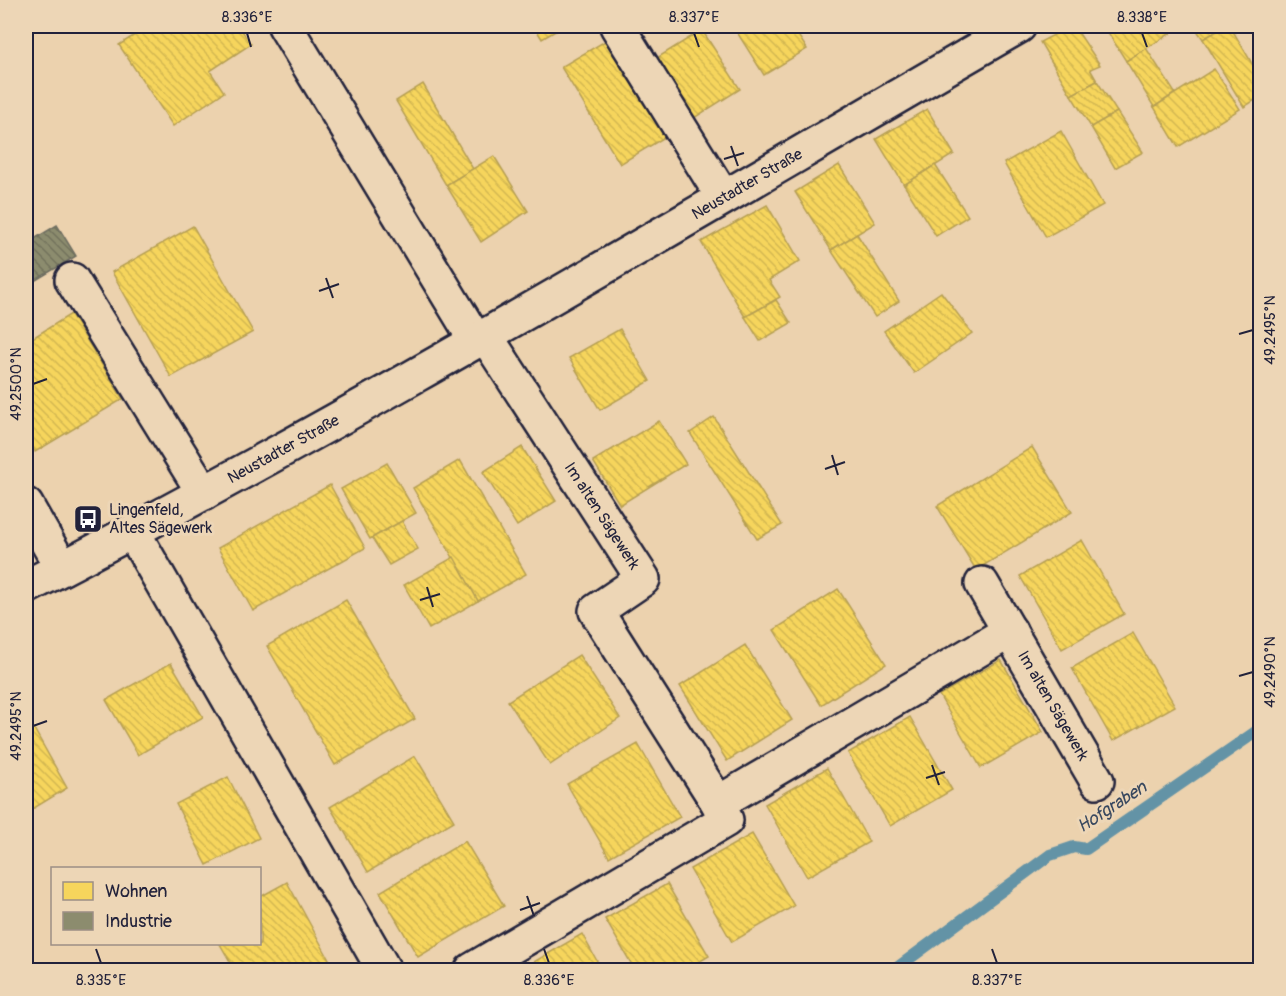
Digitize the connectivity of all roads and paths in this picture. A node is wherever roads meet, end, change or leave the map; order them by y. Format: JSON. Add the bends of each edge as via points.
{"nodes":[{"id":1,"x":285,"y":26,"type":"edge"},
{"id":2,"x":617,"y":26,"type":"edge"},
{"id":3,"x":1020,"y":26,"type":"edge"},
{"id":4,"x":723,"y":197,"type":"junction"},
{"id":5,"x":72,"y":279,"type":"dead end"},
{"id":6,"x":481,"y":338,"type":"junction"},
{"id":7,"x":204,"y":493,"type":"junction"},
{"id":8,"x":26,"y":505,"type":"edge"},
{"id":9,"x":133,"y":532,"type":"junction"},
{"id":10,"x":62,"y":568,"type":"junction"},
{"id":11,"x":982,"y":584,"type":"dead end"},
{"id":12,"x":26,"y":587,"type":"edge"},
{"id":13,"x":1010,"y":631,"type":"junction"},
{"id":14,"x":1097,"y":781,"type":"dead end"},
{"id":15,"x":718,"y":803,"type":"junction"},
{"id":16,"x":384,"y":970,"type":"edge"},
{"id":17,"x":472,"y":970,"type":"edge"}],
"edges":[{"from":1,"to":6,"type":"street"},
{"from":2,"to":4,"type":"street"},
{"from":3,"to":4,"type":"street","name":"Neustadter Straße"},
{"from":4,"to":6,"type":"street","name":"Neustadter Straße"},
{"from":5,"to":7,"type":"street"},
{"from":6,"to":7,"type":"street","name":"Neustadter Straße"},
{"from":6,"to":15,"type":"street","name":"Im alten Sägewerk","via":[[643,579],[596,611]]},
{"from":7,"to":9,"type":"street","name":"Neustadter Straße"},
{"from":8,"to":10,"type":"street"},
{"from":9,"to":10,"type":"street","name":"Neustadter Straße"},
{"from":9,"to":16,"type":"street"},
{"from":10,"to":12,"type":"street","name":"Neustadter Straße"},
{"from":11,"to":13,"type":"street","name":"Im alten Sägewerk"},
{"from":13,"to":14,"type":"street","name":"Im alten Sägewerk"},
{"from":13,"to":15,"type":"street"},
{"from":15,"to":17,"type":"street","via":[[726,820]]}]}
